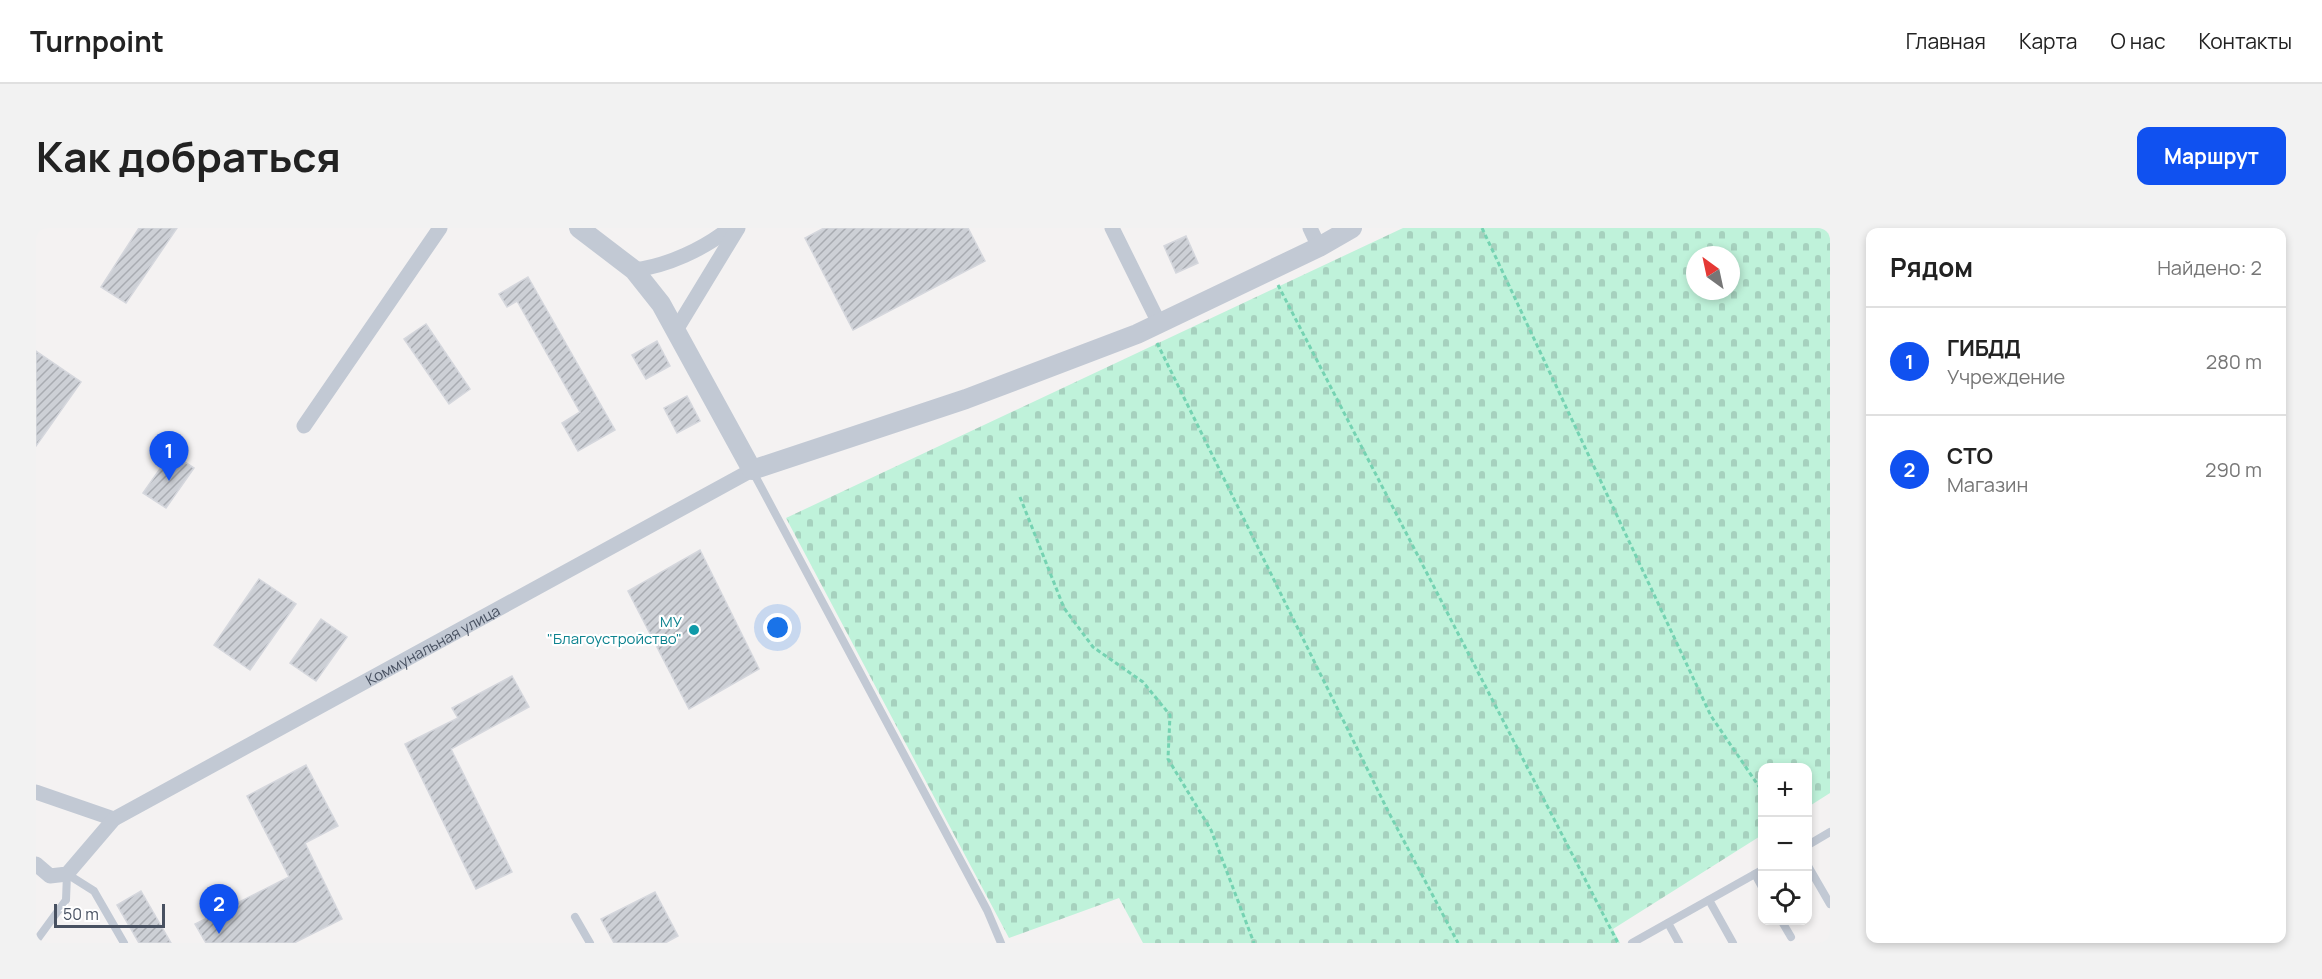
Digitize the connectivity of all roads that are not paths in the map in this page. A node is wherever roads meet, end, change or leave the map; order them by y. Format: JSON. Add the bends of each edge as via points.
{"nodes":[{"id":1,"x":440,"y":228,"type":"edge"},
{"id":2,"x":579,"y":228,"type":"edge"},
{"id":3,"x":730,"y":228,"type":"edge"},
{"id":4,"x":738,"y":228,"type":"edge"},
{"id":5,"x":1112,"y":228,"type":"edge"},
{"id":6,"x":1310,"y":228,"type":"edge"},
{"id":7,"x":1352,"y":228,"type":"edge"},
{"id":8,"x":1319,"y":247,"type":"junction"},
{"id":9,"x":634,"y":270,"type":"junction"},
{"id":10,"x":1154,"y":326,"type":"junction"},
{"id":11,"x":676,"y":330,"type":"junction"},
{"id":12,"x":304,"y":426,"type":"dead end"},
{"id":13,"x":752,"y":470,"type":"junction"},
{"id":14,"x":36,"y":792,"type":"edge"},
{"id":15,"x":114,"y":819,"type":"junction"},
{"id":16,"x":1830,"y":832,"type":"edge"},
{"id":17,"x":1812,"y":843,"type":"edge"},
{"id":18,"x":36,"y":864,"type":"edge"},
{"id":19,"x":1811,"y":871,"type":"edge"},
{"id":20,"x":1758,"y":873,"type":"edge"},
{"id":21,"x":67,"y":874,"type":"junction"},
{"id":22,"x":1709,"y":900,"type":"junction"},
{"id":23,"x":1830,"y":903,"type":"edge"},
{"id":24,"x":575,"y":917,"type":"dead end"},
{"id":25,"x":1668,"y":923,"type":"junction"},
{"id":26,"x":1784,"y":925,"type":"edge"},
{"id":27,"x":1791,"y":937,"type":"dead end"},
{"id":28,"x":36,"y":941,"type":"edge"},
{"id":29,"x":124,"y":943,"type":"edge"},
{"id":30,"x":590,"y":943,"type":"edge"},
{"id":31,"x":1001,"y":943,"type":"edge"},
{"id":32,"x":1632,"y":943,"type":"edge"},
{"id":33,"x":1679,"y":943,"type":"edge"},
{"id":34,"x":1733,"y":943,"type":"edge"}],
"edges":[{"from":1,"to":12,"type":"street"},
{"from":2,"to":9,"type":"street"},
{"from":3,"to":9,"type":"street","via":[[656,268]]},
{"from":4,"to":11,"type":"street"},
{"from":5,"to":10,"type":"street"},
{"from":6,"to":8,"type":"street"},
{"from":7,"to":8,"type":"street"},
{"from":8,"to":10,"type":"street"},
{"from":9,"to":11,"type":"street"},
{"from":10,"to":13,"type":"street","via":[[966,399]]},
{"from":11,"to":13,"type":"street"},
{"from":13,"to":15,"type":"street","name":"Коммунальная улица"},
{"from":13,"to":31,"type":"lane"},
{"from":14,"to":15,"type":"street"},
{"from":15,"to":21,"type":"street"},
{"from":16,"to":17,"type":"lane"},
{"from":18,"to":21,"type":"street","via":[[50,876]]},
{"from":19,"to":23,"type":"lane"},
{"from":20,"to":22,"type":"lane"},
{"from":21,"to":28,"type":"lane","via":[[66,900]]},
{"from":21,"to":29,"type":"lane","via":[[94,891]]},
{"from":22,"to":25,"type":"lane"},
{"from":22,"to":34,"type":"lane"},
{"from":24,"to":30,"type":"lane"},
{"from":25,"to":32,"type":"lane"},
{"from":25,"to":33,"type":"lane"},
{"from":26,"to":27,"type":"lane"}]}
